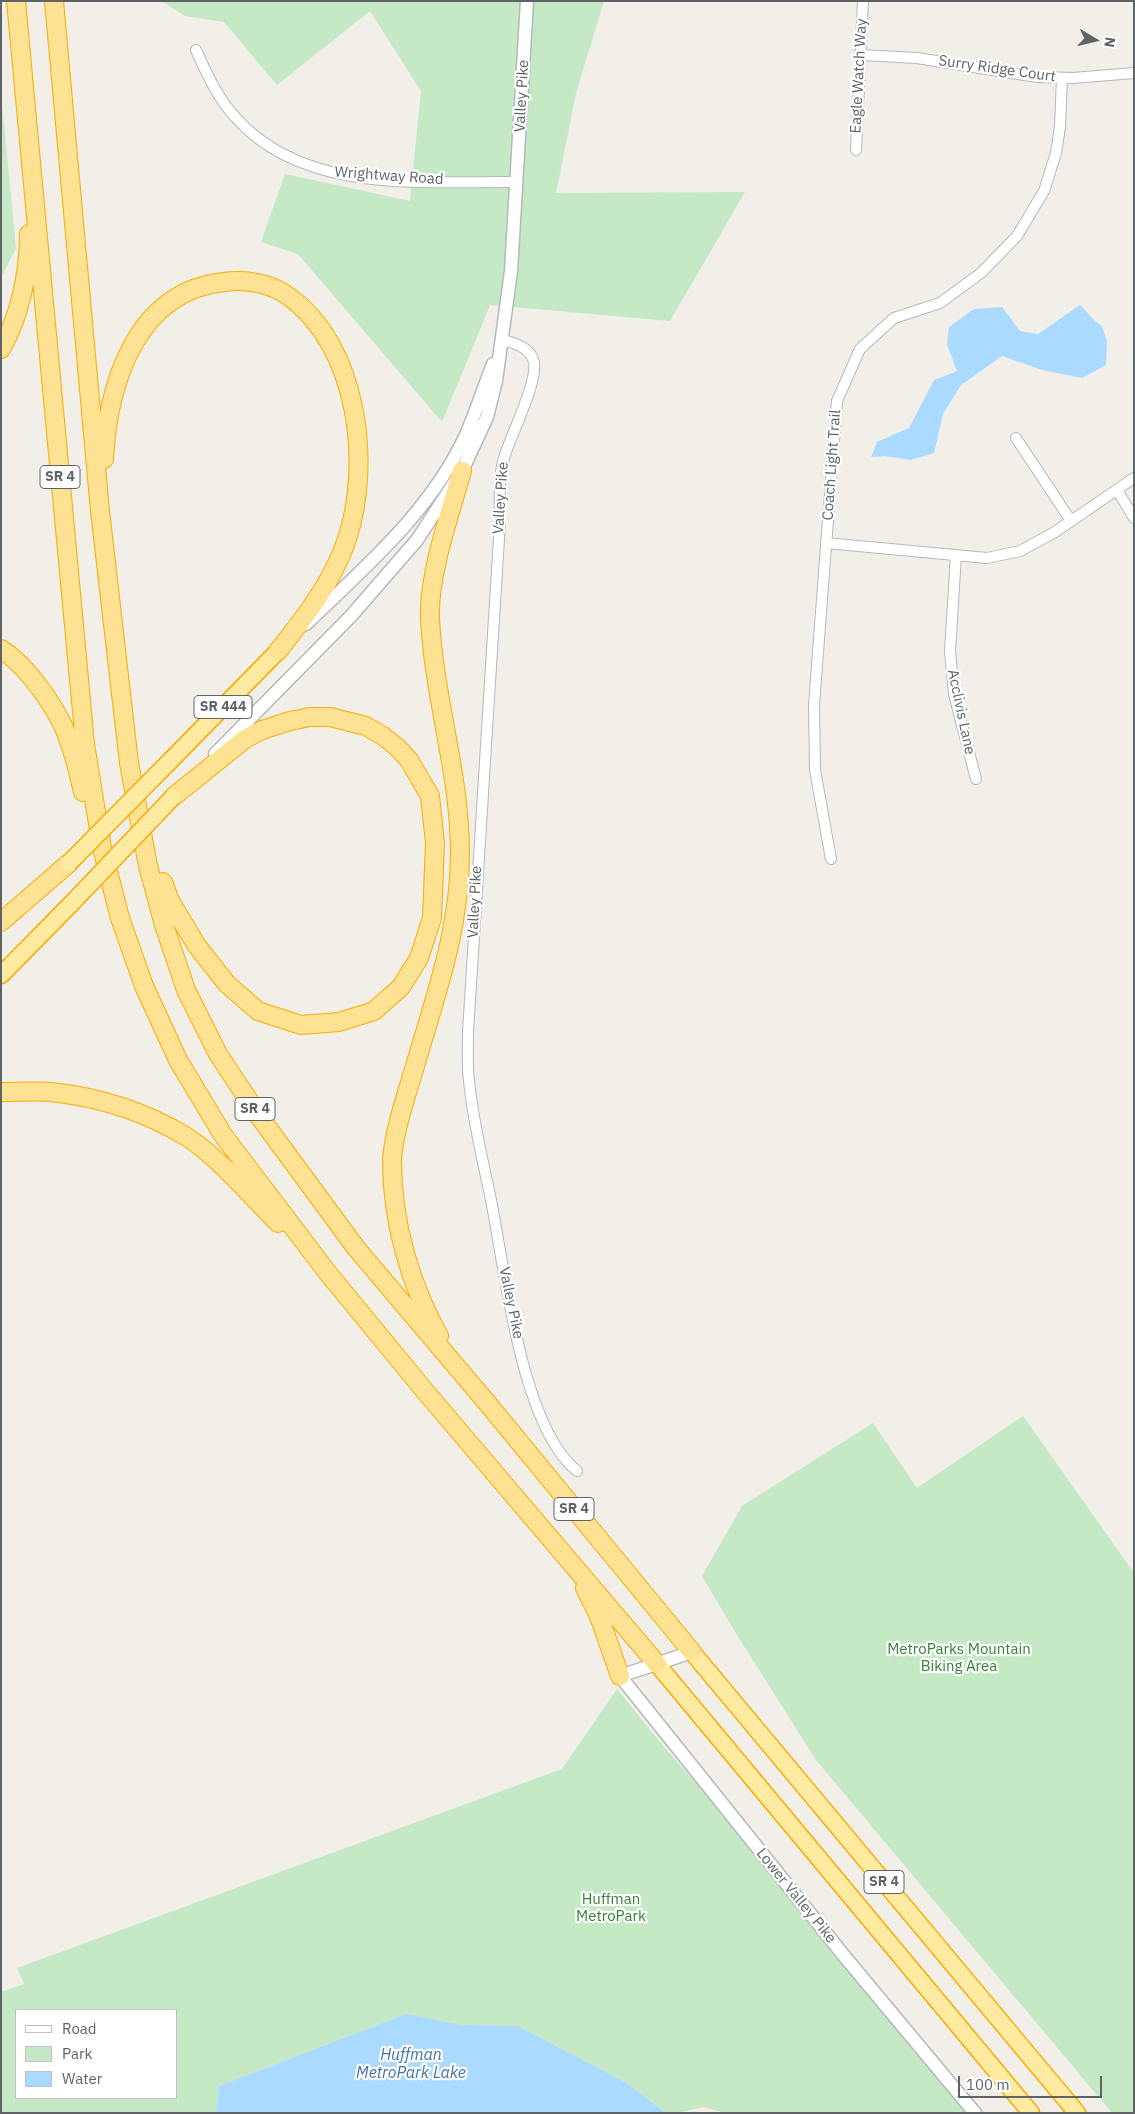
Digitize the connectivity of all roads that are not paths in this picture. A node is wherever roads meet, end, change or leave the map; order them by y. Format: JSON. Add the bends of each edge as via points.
{"nodes":[{"id":1,"x":16,"y":1,"type":"edge"},
{"id":2,"x":54,"y":1,"type":"edge"},
{"id":3,"x":527,"y":1,"type":"edge"},
{"id":4,"x":863,"y":1,"type":"edge"},
{"id":5,"x":196,"y":50,"type":"dead end"},
{"id":6,"x":861,"y":55,"type":"junction"},
{"id":7,"x":1134,"y":73,"type":"edge"},
{"id":8,"x":1062,"y":78,"type":"junction"},
{"id":9,"x":29,"y":141,"type":"junction"},
{"id":10,"x":856,"y":150,"type":"dead end"},
{"id":11,"x":517,"y":182,"type":"junction"},
{"id":12,"x":502,"y":340,"type":"junction"},
{"id":13,"x":1,"y":349,"type":"edge"},
{"id":14,"x":1016,"y":438,"type":"dead end"},
{"id":15,"x":462,"y":471,"type":"junction"},
{"id":16,"x":1134,"y":478,"type":"edge"},
{"id":17,"x":1117,"y":490,"type":"junction"},
{"id":18,"x":100,"y":512,"type":"junction"},
{"id":19,"x":1134,"y":518,"type":"edge"},
{"id":20,"x":1071,"y":521,"type":"junction"},
{"id":21,"x":826,"y":543,"type":"junction"},
{"id":22,"x":956,"y":555,"type":"junction"},
{"id":23,"x":1,"y":648,"type":"edge"},
{"id":24,"x":278,"y":651,"type":"junction"},
{"id":25,"x":976,"y":779,"type":"dead end"},
{"id":26,"x":173,"y":797,"type":"junction"},
{"id":27,"x":138,"y":807,"type":"junction"},
{"id":28,"x":102,"y":848,"type":"junction"},
{"id":29,"x":831,"y":859,"type":"dead end"},
{"id":30,"x":69,"y":863,"type":"junction"},
{"id":31,"x":1,"y":922,"type":"edge"},
{"id":32,"x":1,"y":932,"type":"edge"},
{"id":33,"x":1,"y":975,"type":"edge"},
{"id":34,"x":1,"y":1092,"type":"edge"},
{"id":35,"x":327,"y":1272,"type":"junction"},
{"id":36,"x":456,"y":1367,"type":"junction"},
{"id":37,"x":577,"y":1471,"type":"dead end"},
{"id":38,"x":576,"y":1567,"type":"junction"},
{"id":39,"x":692,"y":1652,"type":"junction"},
{"id":40,"x":657,"y":1664,"type":"junction"},
{"id":41,"x":620,"y":1676,"type":"junction"},
{"id":42,"x":975,"y":2113,"type":"edge"},
{"id":43,"x":1031,"y":2113,"type":"edge"},
{"id":44,"x":1077,"y":2113,"type":"edge"}],
"edges":[{"from":1,"to":9,"type":"highway","number":"SR 4"},
{"from":2,"to":18,"type":"highway","number":"SR 4"},
{"from":3,"to":11,"type":"street","name":"Valley Pike"},
{"from":4,"to":6,"type":"street","name":"Eagle Watch Way"},
{"from":5,"to":11,"type":"street","name":"Wrightway Road","via":[[214,88],[236,118],[260,140],[303,163],[330,172],[393,180]]},
{"from":6,"to":8,"type":"street","name":"Surry Ridge Court","via":[[917,58]]},
{"from":6,"to":10,"type":"street","name":"Eagle Watch Way"},
{"from":7,"to":8,"type":"street","name":"Surry Ridge Court"},
{"from":8,"to":21,"type":"street","name":"Coach Light Trail","via":[[1056,153],[1044,191],[1017,236],[982,273],[940,303],[894,318],[860,349],[837,401]]},
{"from":9,"to":13,"type":"highway","via":[[29,239],[24,287]]},
{"from":9,"to":28,"type":"highway","number":"SR 4","via":[[85,744]]},
{"from":11,"to":12,"type":"street","name":"Valley Pike"},
{"from":12,"to":15,"type":"street","name":"Valley Pike","via":[[487,417]]},
{"from":12,"to":24,"type":"street","name":"Valley Pike","via":[[465,436],[437,483],[391,543]]},
{"from":12,"to":37,"type":"street","name":"Valley Pike","via":[[527,351],[535,366],[501,470],[468,1070],[476,1131],[525,1373],[550,1434]]},
{"from":14,"to":20,"type":"street"},
{"from":15,"to":26,"type":"street","name":"Valley Pike","via":[[417,540],[351,616]]},
{"from":15,"to":36,"type":"highway","via":[[435,571],[430,617],[438,693],[455,788],[460,852],[458,901],[450,947],[402,1112],[392,1159],[395,1204],[412,1275],[434,1327]]},
{"from":16,"to":17,"type":"street"},
{"from":17,"to":19,"type":"street"},
{"from":17,"to":20,"type":"street"},
{"from":18,"to":24,"type":"highway","via":[[106,431],[116,384],[126,358],[147,321],[180,295],[212,283],[250,282],[269,286],[304,309],[335,353],[345,377],[360,467],[353,516],[338,561],[323,590]]},
{"from":18,"to":27,"type":"highway","number":"SR 4","via":[[129,763]]},
{"from":20,"to":22,"type":"street","via":[[1020,551],[986,558]]},
{"from":21,"to":22,"type":"street"},
{"from":21,"to":29,"type":"street","name":"Coach Light Trail","via":[[814,705],[816,770]]},
{"from":22,"to":25,"type":"street","name":"Acclivis Lane","via":[[950,650],[954,694]]},
{"from":23,"to":28,"type":"highway","via":[[46,695],[66,734]]},
{"from":24,"to":30,"type":"highway","number":"SR 444","bridge":true},
{"from":26,"to":27,"type":"highway","via":[[244,738],[290,721],[317,717],[348,721],[366,726],[397,747],[410,760],[430,796],[435,843],[432,918],[419,958],[401,987],[374,1011],[339,1022],[301,1025],[258,1011],[227,984],[197,946],[170,901]]},
{"from":26,"to":33,"type":"highway","bridge":true},
{"from":27,"to":36,"type":"highway","number":"SR 4","via":[[148,866],[164,924],[186,990],[218,1054],[259,1116],[356,1248]]},
{"from":28,"to":35,"type":"highway","number":"SR 4","via":[[120,918],[141,977],[178,1060],[223,1135]]},
{"from":30,"to":31,"type":"highway"},
{"from":30,"to":32,"type":"highway","number":"SR 444"},
{"from":34,"to":35,"type":"highway","via":[[50,1092],[101,1100],[146,1116],[188,1138],[222,1167]]},
{"from":35,"to":38,"type":"highway","number":"SR 4"},
{"from":36,"to":39,"type":"highway","number":"SR 4"},
{"from":38,"to":40,"type":"highway","number":"SR 4"},
{"from":38,"to":41,"type":"highway","via":[[599,1616]]},
{"from":39,"to":40,"type":"street"},
{"from":39,"to":44,"type":"highway","number":"SR 4"},
{"from":40,"to":41,"type":"street"},
{"from":40,"to":43,"type":"highway","number":"SR 4"},
{"from":41,"to":42,"type":"street","name":"Lower Valley Pike","via":[[845,1957]]}]}
